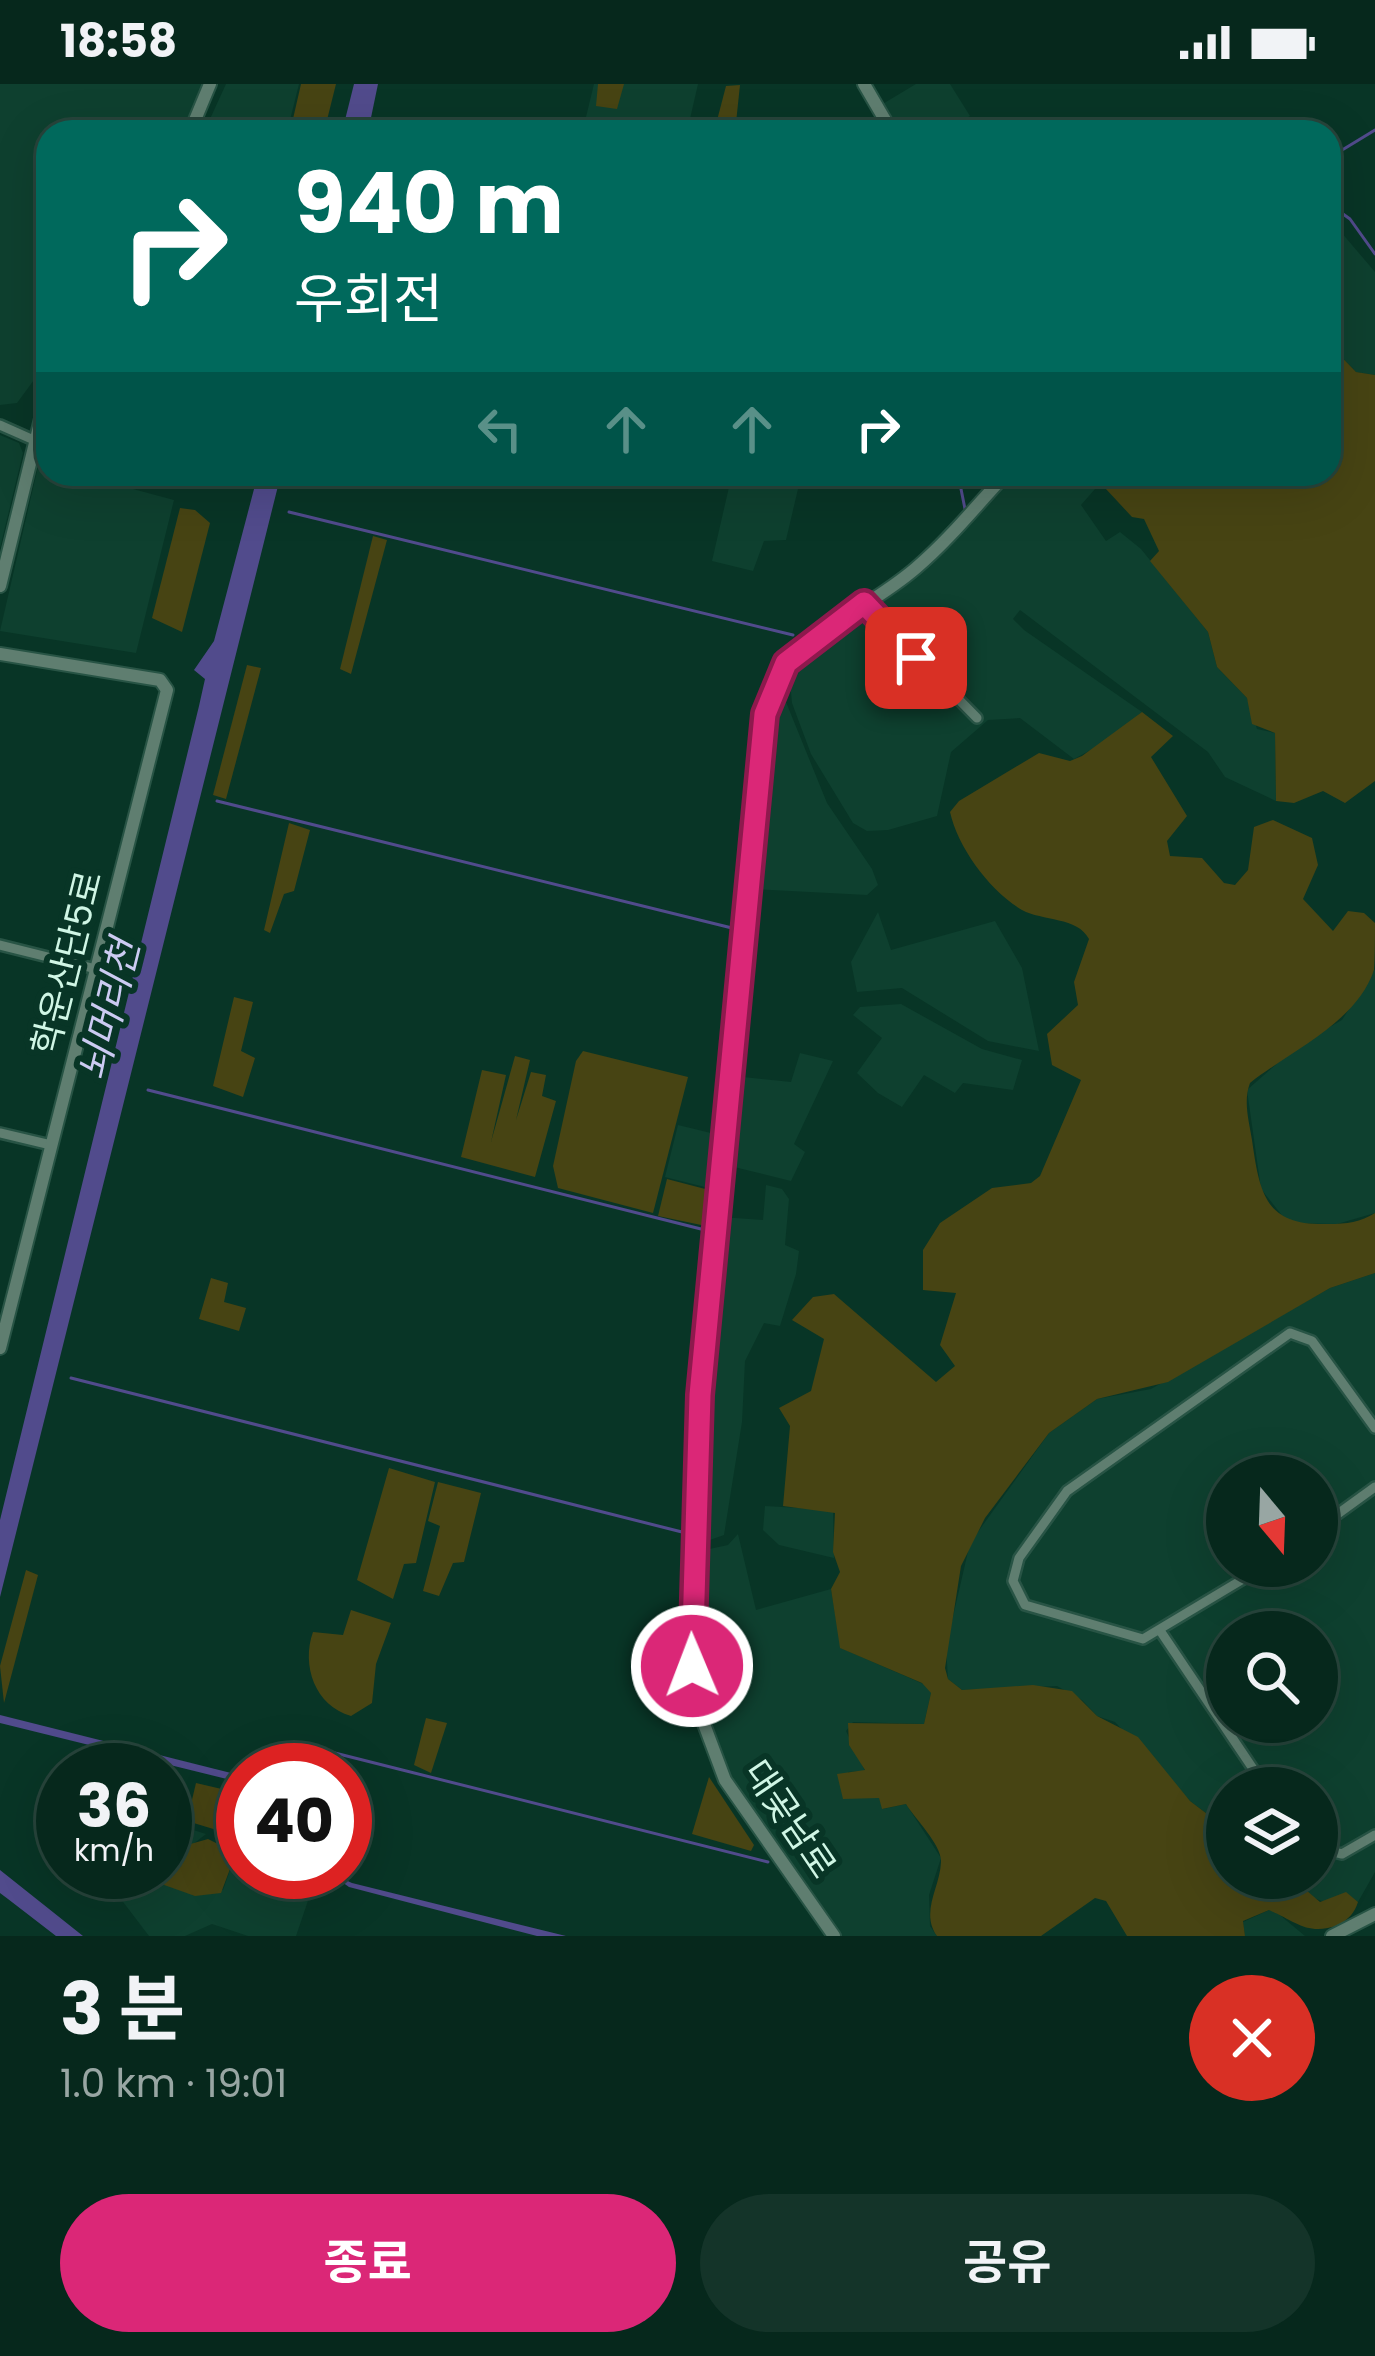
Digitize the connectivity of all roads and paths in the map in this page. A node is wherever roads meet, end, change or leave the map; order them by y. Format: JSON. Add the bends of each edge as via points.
{"nodes":[{"id":1,"x":209,"y":84,"type":"edge"},
{"id":2,"x":864,"y":84,"type":"edge"},
{"id":3,"x":195,"y":120,"type":"edge"},
{"id":4,"x":885,"y":120,"type":"edge"},
{"id":5,"x":0,"y":425,"type":"edge"},
{"id":6,"x":36,"y":441,"type":"joint"},
{"id":7,"x":995,"y":486,"type":"edge"},
{"id":8,"x":0,"y":586,"type":"edge"},
{"id":9,"x":864,"y":603,"type":"junction"},
{"id":10,"x":0,"y":654,"type":"edge"},
{"id":11,"x":977,"y":718,"type":"dead end"},
{"id":12,"x":0,"y":945,"type":"edge"},
{"id":13,"x":96,"y":969,"type":"junction"},
{"id":14,"x":0,"y":1132,"type":"edge"},
{"id":15,"x":51,"y":1145,"type":"junction"},
{"id":16,"x":0,"y":1348,"type":"edge"},
{"id":17,"x":1375,"y":1428,"type":"edge"},
{"id":18,"x":1375,"y":1487,"type":"edge"},
{"id":19,"x":1338,"y":1513,"type":"edge"},
{"id":20,"x":1231,"y":1587,"type":"edge"},
{"id":21,"x":1161,"y":1632,"type":"junction"},
{"id":22,"x":1252,"y":1767,"type":"edge"},
{"id":23,"x":1375,"y":1835,"type":"edge"},
{"id":24,"x":1338,"y":1854,"type":"edge"},
{"id":25,"x":1375,"y":1914,"type":"edge"},
{"id":26,"x":834,"y":1936,"type":"edge"},
{"id":27,"x":1332,"y":1936,"type":"edge"}],
"edges":[{"from":1,"to":3,"type":"street"},
{"from":2,"to":4,"type":"street"},
{"from":5,"to":6,"type":"street"},
{"from":6,"to":8,"type":"street"},
{"from":7,"to":9,"type":"street","name":"대곶남로","via":[[917,567]]},
{"from":9,"to":11,"type":"street"},
{"from":9,"to":26,"type":"street","name":"대곶남로","via":[[786,663],[765,714],[706,1321],[690,1636],[698,1698],[724,1780]]},
{"from":10,"to":13,"type":"street","name":"학운산단5로","via":[[160,680],[166,690]]},
{"from":12,"to":13,"type":"street"},
{"from":13,"to":15,"type":"street","name":"학운산단5로"},
{"from":14,"to":15,"type":"street"},
{"from":15,"to":16,"type":"street","name":"학운산단5로"},
{"from":17,"to":21,"type":"street","via":[[1312,1341],[1290,1333],[1062,1496],[1015,1566],[1020,1600],[1129,1637]]},
{"from":18,"to":19,"type":"street"},
{"from":20,"to":21,"type":"street"},
{"from":21,"to":22,"type":"street"},
{"from":23,"to":24,"type":"street"},
{"from":25,"to":27,"type":"street"}]}
